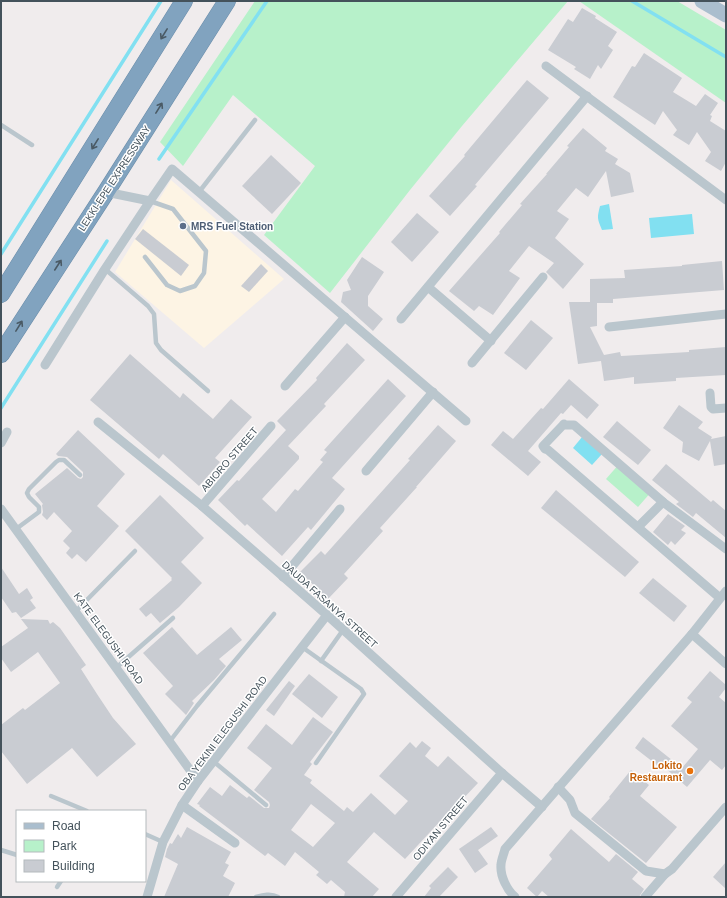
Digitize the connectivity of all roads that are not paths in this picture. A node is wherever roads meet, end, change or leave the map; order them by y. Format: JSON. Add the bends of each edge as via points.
{"nodes":[{"id":1,"x":184,"y":1,"type":"edge"},
{"id":2,"x":216,"y":1,"type":"edge"},
{"id":3,"x":227,"y":1,"type":"edge"},
{"id":4,"x":702,"y":1,"type":"edge"},
{"id":5,"x":726,"y":15,"type":"edge"},
{"id":6,"x":193,"y":54,"type":"junction"},
{"id":7,"x":546,"y":66,"type":"dead end"},
{"id":8,"x":587,"y":96,"type":"junction"},
{"id":9,"x":255,"y":120,"type":"dead end"},
{"id":10,"x":1,"y":125,"type":"edge"},
{"id":11,"x":32,"y":145,"type":"dead end"},
{"id":12,"x":106,"y":192,"type":"junction"},
{"id":13,"x":199,"y":192,"type":"junction"},
{"id":14,"x":726,"y":200,"type":"edge"},
{"id":15,"x":150,"y":201,"type":"junction"},
{"id":16,"x":145,"y":257,"type":"dead end"},
{"id":17,"x":105,"y":269,"type":"junction"},
{"id":18,"x":543,"y":277,"type":"dead end"},
{"id":19,"x":428,"y":287,"type":"junction"},
{"id":20,"x":1,"y":294,"type":"edge"},
{"id":21,"x":726,"y":314,"type":"edge"},
{"id":22,"x":345,"y":317,"type":"junction"},
{"id":23,"x":401,"y":319,"type":"dead end"},
{"id":24,"x":609,"y":326,"type":"dead end"},
{"id":25,"x":491,"y":341,"type":"junction"},
{"id":26,"x":1,"y":354,"type":"edge"},
{"id":27,"x":472,"y":363,"type":"dead end"},
{"id":28,"x":45,"y":365,"type":"dead end"},
{"id":29,"x":285,"y":386,"type":"dead end"},
{"id":30,"x":208,"y":391,"type":"dead end"},
{"id":31,"x":433,"y":392,"type":"junction"},
{"id":32,"x":710,"y":393,"type":"dead end"},
{"id":33,"x":726,"y":408,"type":"edge"},
{"id":34,"x":466,"y":421,"type":"dead end"},
{"id":35,"x":98,"y":422,"type":"dead end"},
{"id":36,"x":271,"y":426,"type":"dead end"},
{"id":37,"x":7,"y":432,"type":"dead end"},
{"id":38,"x":1,"y":443,"type":"edge"},
{"id":39,"x":366,"y":471,"type":"dead end"},
{"id":40,"x":80,"y":475,"type":"dead end"},
{"id":41,"x":663,"y":502,"type":"junction"},
{"id":42,"x":202,"y":506,"type":"junction"},
{"id":43,"x":1,"y":509,"type":"edge"},
{"id":44,"x":340,"y":509,"type":"dead end"},
{"id":45,"x":638,"y":527,"type":"junction"},
{"id":46,"x":16,"y":530,"type":"junction"},
{"id":47,"x":726,"y":549,"type":"edge"},
{"id":48,"x":135,"y":551,"type":"dead end"},
{"id":49,"x":284,"y":577,"type":"junction"},
{"id":50,"x":723,"y":595,"type":"edge"},
{"id":51,"x":76,"y":611,"type":"junction"},
{"id":52,"x":274,"y":614,"type":"dead end"},
{"id":53,"x":327,"y":615,"type":"junction"},
{"id":54,"x":173,"y":618,"type":"dead end"},
{"id":55,"x":343,"y":630,"type":"junction"},
{"id":56,"x":692,"y":634,"type":"junction"},
{"id":57,"x":302,"y":647,"type":"junction"},
{"id":58,"x":321,"y":661,"type":"junction"},
{"id":59,"x":726,"y":664,"type":"edge"},
{"id":60,"x":117,"y":667,"type":"junction"},
{"id":61,"x":170,"y":741,"type":"junction"},
{"id":62,"x":214,"y":761,"type":"junction"},
{"id":63,"x":316,"y":763,"type":"dead end"},
{"id":64,"x":502,"y":773,"type":"junction"},
{"id":65,"x":198,"y":781,"type":"junction"},
{"id":66,"x":558,"y":787,"type":"junction"},
{"id":67,"x":51,"y":796,"type":"dead end"},
{"id":68,"x":182,"y":805,"type":"junction"},
{"id":69,"x":266,"y":805,"type":"dead end"},
{"id":70,"x":542,"y":807,"type":"junction"},
{"id":71,"x":726,"y":807,"type":"edge"},
{"id":72,"x":85,"y":810,"type":"edge"},
{"id":73,"x":146,"y":834,"type":"edge"},
{"id":74,"x":163,"y":842,"type":"junction"},
{"id":75,"x":235,"y":843,"type":"dead end"},
{"id":76,"x":1,"y":850,"type":"edge"},
{"id":77,"x":16,"y":855,"type":"edge"},
{"id":78,"x":665,"y":874,"type":"junction"},
{"id":79,"x":60,"y":882,"type":"edge"},
{"id":80,"x":57,"y":886,"type":"dead end"},
{"id":81,"x":147,"y":897,"type":"edge"},
{"id":82,"x":256,"y":897,"type":"edge"},
{"id":83,"x":278,"y":897,"type":"edge"},
{"id":84,"x":396,"y":897,"type":"edge"},
{"id":85,"x":515,"y":897,"type":"edge"},
{"id":86,"x":645,"y":897,"type":"edge"}],
"edges":[{"from":1,"to":20,"type":"highway","one_way":true},
{"from":2,"to":6,"type":"highway","via":[[202,23]]},
{"from":3,"to":6,"type":"highway","name":"LEKKI-EPE EXPRESSWAY"},
{"from":4,"to":5,"type":"main road"},
{"from":12,"to":6,"type":"highway","name":"LEKKI-EPE EXPRESSWAY","one_way":true},
{"from":7,"to":8,"type":"street"},
{"from":8,"to":14,"type":"street"},
{"from":8,"to":19,"type":"street"},
{"from":9,"to":13,"type":"lane"},
{"from":10,"to":11,"type":"lane"},
{"from":12,"to":15,"type":"street"},
{"from":26,"to":12,"type":"highway","name":"LEKKI-EPE EXPRESSWAY","one_way":true},
{"from":13,"to":15,"type":"street","via":[[172,169]]},
{"from":13,"to":22,"type":"street"},
{"from":15,"to":16,"type":"lane","via":[[173,209],[206,251],[204,273],[195,286],[180,291],[167,285]]},
{"from":15,"to":17,"type":"street"},
{"from":17,"to":28,"type":"street"},
{"from":17,"to":30,"type":"lane","via":[[154,314],[156,343],[161,350]]},
{"from":18,"to":25,"type":"street"},
{"from":19,"to":23,"type":"street"},
{"from":19,"to":25,"type":"street"},
{"from":21,"to":24,"type":"street"},
{"from":22,"to":29,"type":"street"},
{"from":22,"to":31,"type":"street"},
{"from":25,"to":27,"type":"street"},
{"from":31,"to":34,"type":"street"},
{"from":31,"to":39,"type":"street"},
{"from":32,"to":33,"type":"street","via":[[713,409]]},
{"from":35,"to":42,"type":"street","name":"DAUDA FASANYA STREET"},
{"from":36,"to":42,"type":"street","name":"ABIORO STREET"},
{"from":37,"to":38,"type":"street"},
{"from":40,"to":46,"type":"lane","via":[[64,460],[56,462],[27,493],[39,507],[39,512]]},
{"from":41,"to":45,"type":"street"},
{"from":41,"to":45,"type":"street","via":[[574,425],[563,425],[543,446],[545,449]]},
{"from":41,"to":47,"type":"street"},
{"from":42,"to":49,"type":"street","name":"DAUDA FASANYA STREET"},
{"from":43,"to":46,"type":"street","name":"KATE ELEGUSHI ROAD"},
{"from":44,"to":49,"type":"street"},
{"from":45,"to":50,"type":"street"},
{"from":46,"to":51,"type":"street","name":"KATE ELEGUSHI ROAD"},
{"from":48,"to":51,"type":"lane"},
{"from":49,"to":53,"type":"street","name":"DAUDA FASANYA STREET"},
{"from":50,"to":56,"type":"street"},
{"from":51,"to":60,"type":"street","name":"KATE ELEGUSHI ROAD"},
{"from":52,"to":61,"type":"lane"},
{"from":53,"to":55,"type":"street","name":"DAUDA FASANYA STREET"},
{"from":53,"to":57,"type":"street","name":"OBA YEKINI ELEGUSHI ROAD"},
{"from":54,"to":60,"type":"lane"},
{"from":55,"to":58,"type":"lane"},
{"from":55,"to":64,"type":"street","name":"DAUDA FASANYA STREET"},
{"from":56,"to":59,"type":"street"},
{"from":56,"to":66,"type":"street"},
{"from":57,"to":58,"type":"lane"},
{"from":57,"to":62,"type":"street","name":"OBA YEKINI ELEGUSHI ROAD"},
{"from":58,"to":63,"type":"lane","via":[[364,694]]},
{"from":60,"to":61,"type":"street","name":"KATE ELEGUSHI ROAD"},
{"from":61,"to":65,"type":"street","name":"KATE ELEGUSHI ROAD"},
{"from":62,"to":65,"type":"street","name":"OBA YEKINI ELEGUSHI ROAD"},
{"from":62,"to":69,"type":"lane"},
{"from":64,"to":70,"type":"street","name":"DAUDA FASANYA STREET"},
{"from":64,"to":84,"type":"street","name":"ODIYAN STREET"},
{"from":65,"to":68,"type":"street","name":"OBA YEKINI ELEGUSHI ROAD"},
{"from":66,"to":70,"type":"street"},
{"from":66,"to":78,"type":"street","via":[[570,800],[575,813],[646,871]]},
{"from":67,"to":72,"type":"lane"},
{"from":68,"to":74,"type":"street","name":"OBA YEKINI ELEGUSHI ROAD"},
{"from":68,"to":75,"type":"street"},
{"from":70,"to":85,"type":"street","via":[[505,849],[501,865],[505,881]]},
{"from":71,"to":78,"type":"street"},
{"from":73,"to":74,"type":"lane"},
{"from":74,"to":81,"type":"street","name":"OBA YEKINI ELEGUSHI ROAD"},
{"from":76,"to":77,"type":"lane"},
{"from":78,"to":86,"type":"street"},
{"from":79,"to":80,"type":"lane"},
{"from":82,"to":83,"type":"lane"}]}
